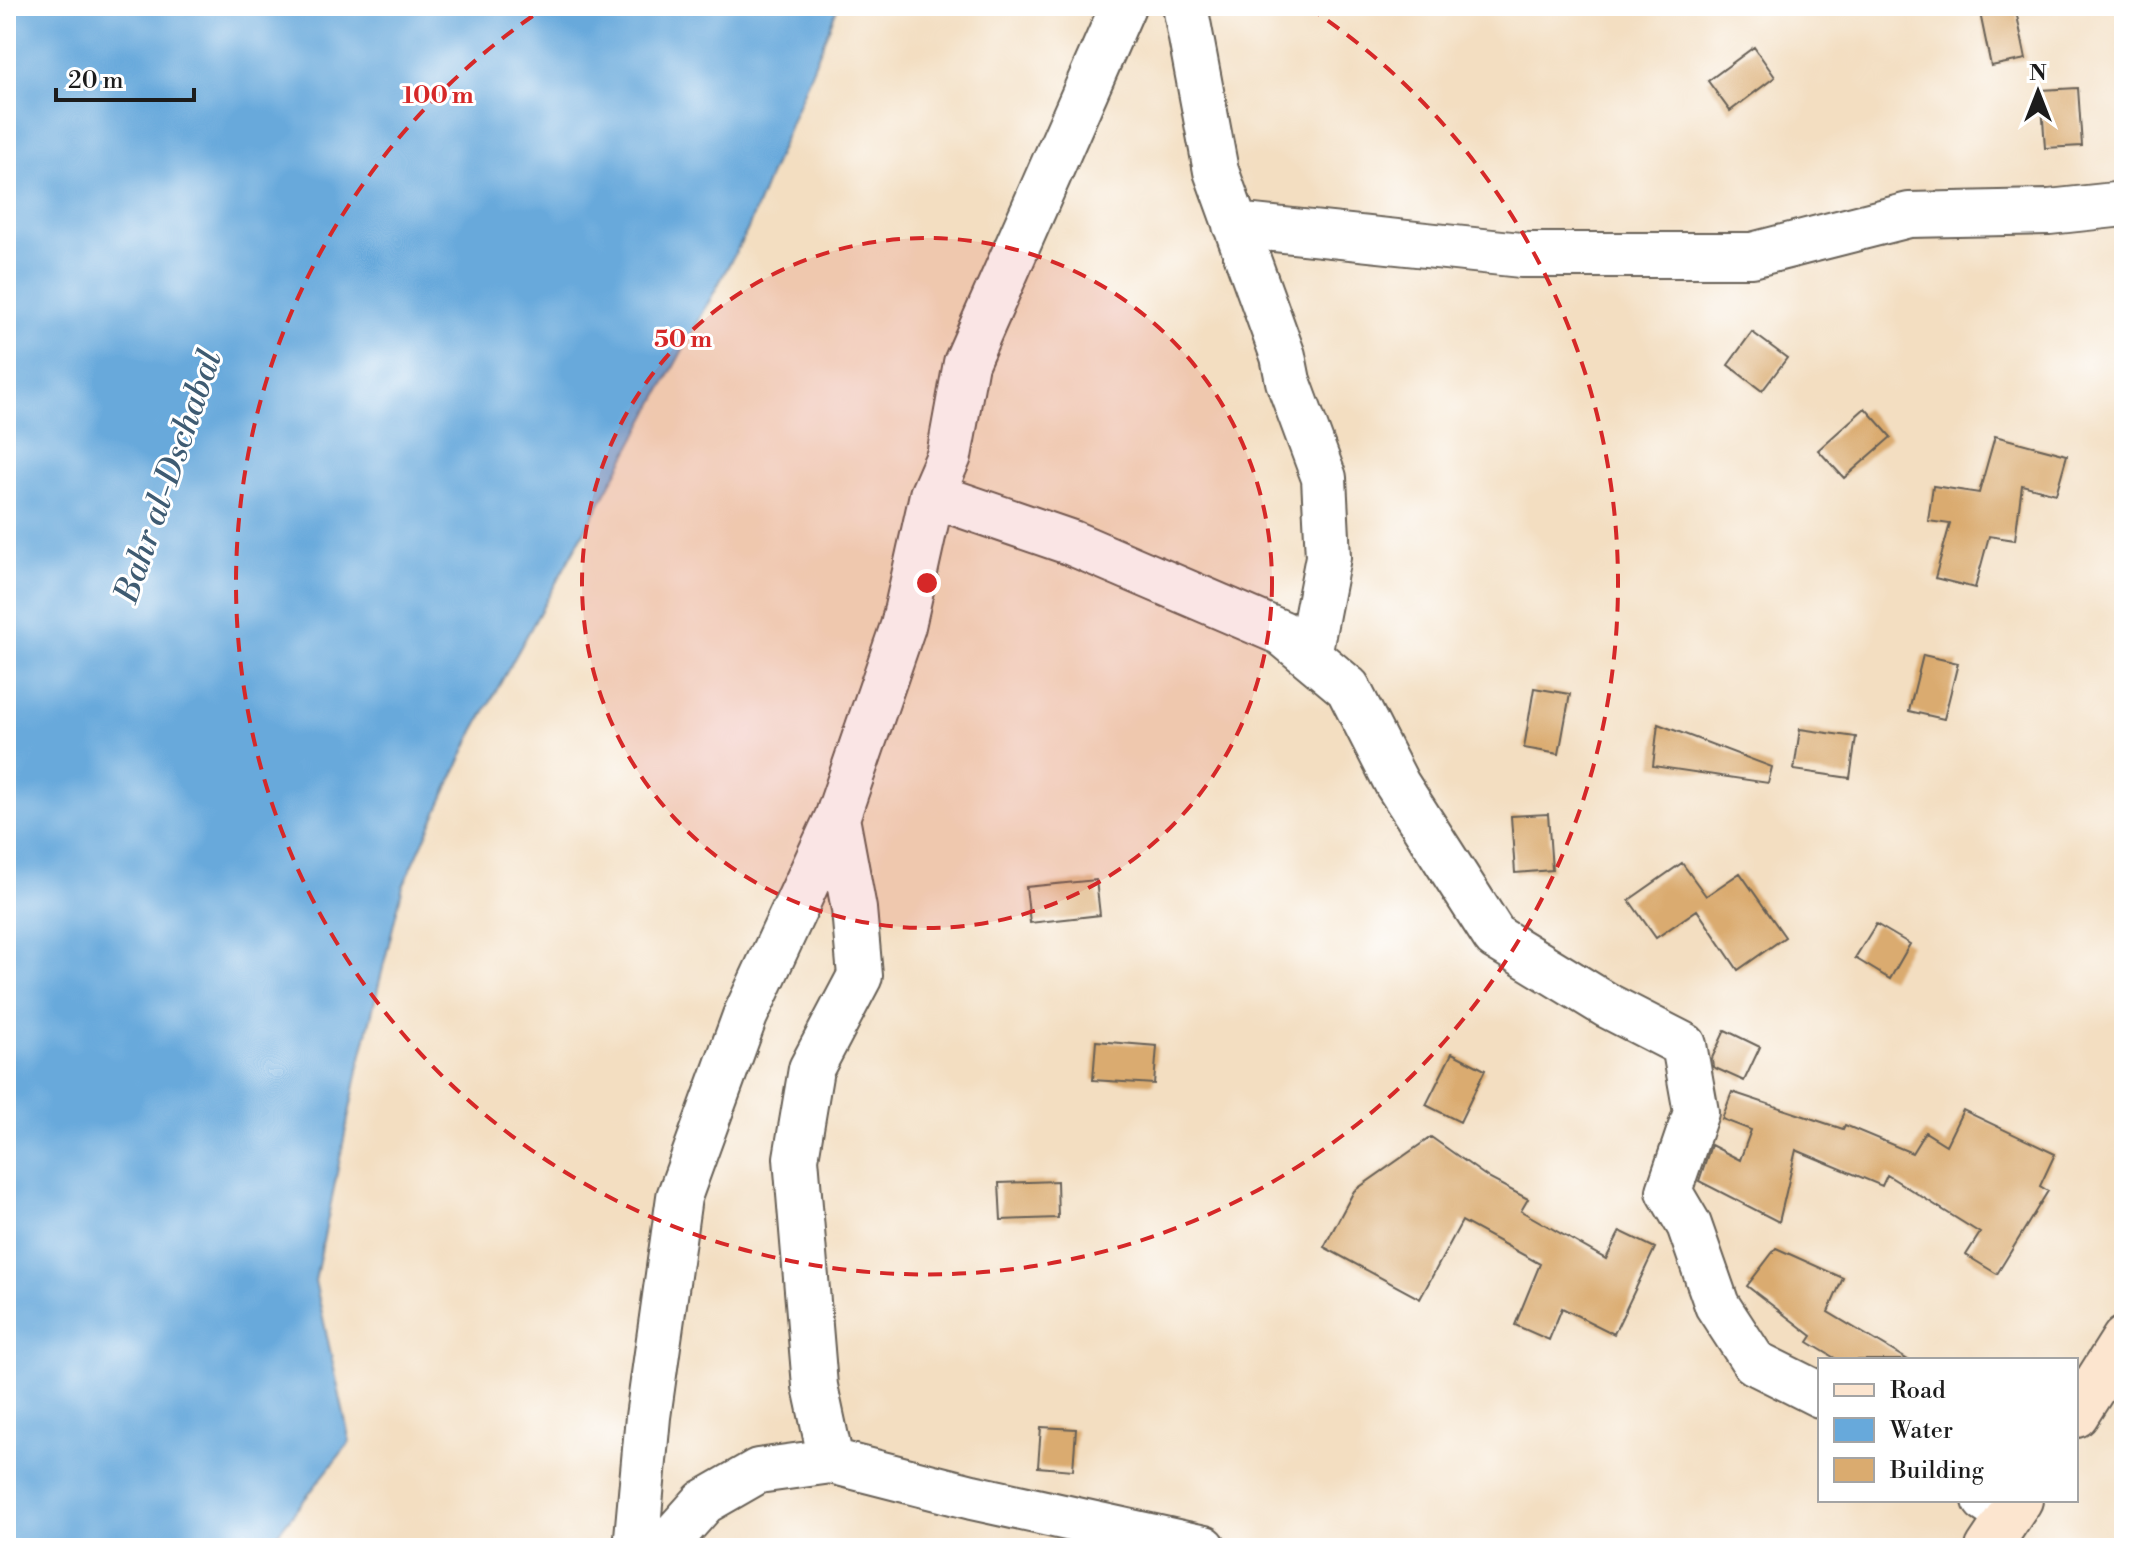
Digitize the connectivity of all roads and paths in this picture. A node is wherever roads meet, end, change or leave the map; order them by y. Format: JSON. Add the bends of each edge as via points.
{"nodes":[{"id":1,"x":1123,"y":6,"type":"edge"},
{"id":2,"x":1185,"y":6,"type":"edge"},
{"id":3,"x":2124,"y":204,"type":"edge"},
{"id":4,"x":1235,"y":225,"type":"junction"},
{"id":5,"x":932,"y":495,"type":"junction"},
{"id":6,"x":1309,"y":655,"type":"junction"},
{"id":7,"x":837,"y":818,"type":"junction"},
{"id":8,"x":2124,"y":1339,"type":"edge"},
{"id":9,"x":1818,"y":1394,"type":"edge"},
{"id":10,"x":2078,"y":1412,"type":"edge"},
{"id":11,"x":831,"y":1461,"type":"junction"},
{"id":12,"x":1126,"y":1540,"type":"edge"},
{"id":13,"x":636,"y":1548,"type":"edge"},
{"id":14,"x":663,"y":1548,"type":"edge"},
{"id":15,"x":1204,"y":1548,"type":"edge"}],
"edges":[{"from":1,"to":5,"type":"street","via":[[966,363],[949,456]]},
{"from":2,"to":4,"type":"street","via":[[1216,171]]},
{"from":3,"to":4,"type":"street","via":[[2049,212],[1909,215],[1752,255],[1521,255]]},
{"from":4,"to":6,"type":"street","via":[[1324,478],[1328,557]]},
{"from":5,"to":6,"type":"street","via":[[1100,555],[1282,633]]},
{"from":5,"to":7,"type":"street","via":[[903,626]]},
{"from":6,"to":9,"type":"street","via":[[1348,688],[1397,784],[1495,937],[1684,1045],[1696,1112],[1669,1191],[1689,1225],[1717,1305],[1754,1362]]},
{"from":7,"to":11,"type":"street","via":[[860,976],[811,1069],[796,1158],[815,1386]]},
{"from":7,"to":13,"type":"street","via":[[745,1016],[679,1197],[648,1417]]},
{"from":8,"to":10,"type":"main road"},
{"from":11,"to":12,"type":"street"},
{"from":11,"to":14,"type":"street","via":[[758,1471],[704,1502]]},
{"from":12,"to":15,"type":"street"}]}
